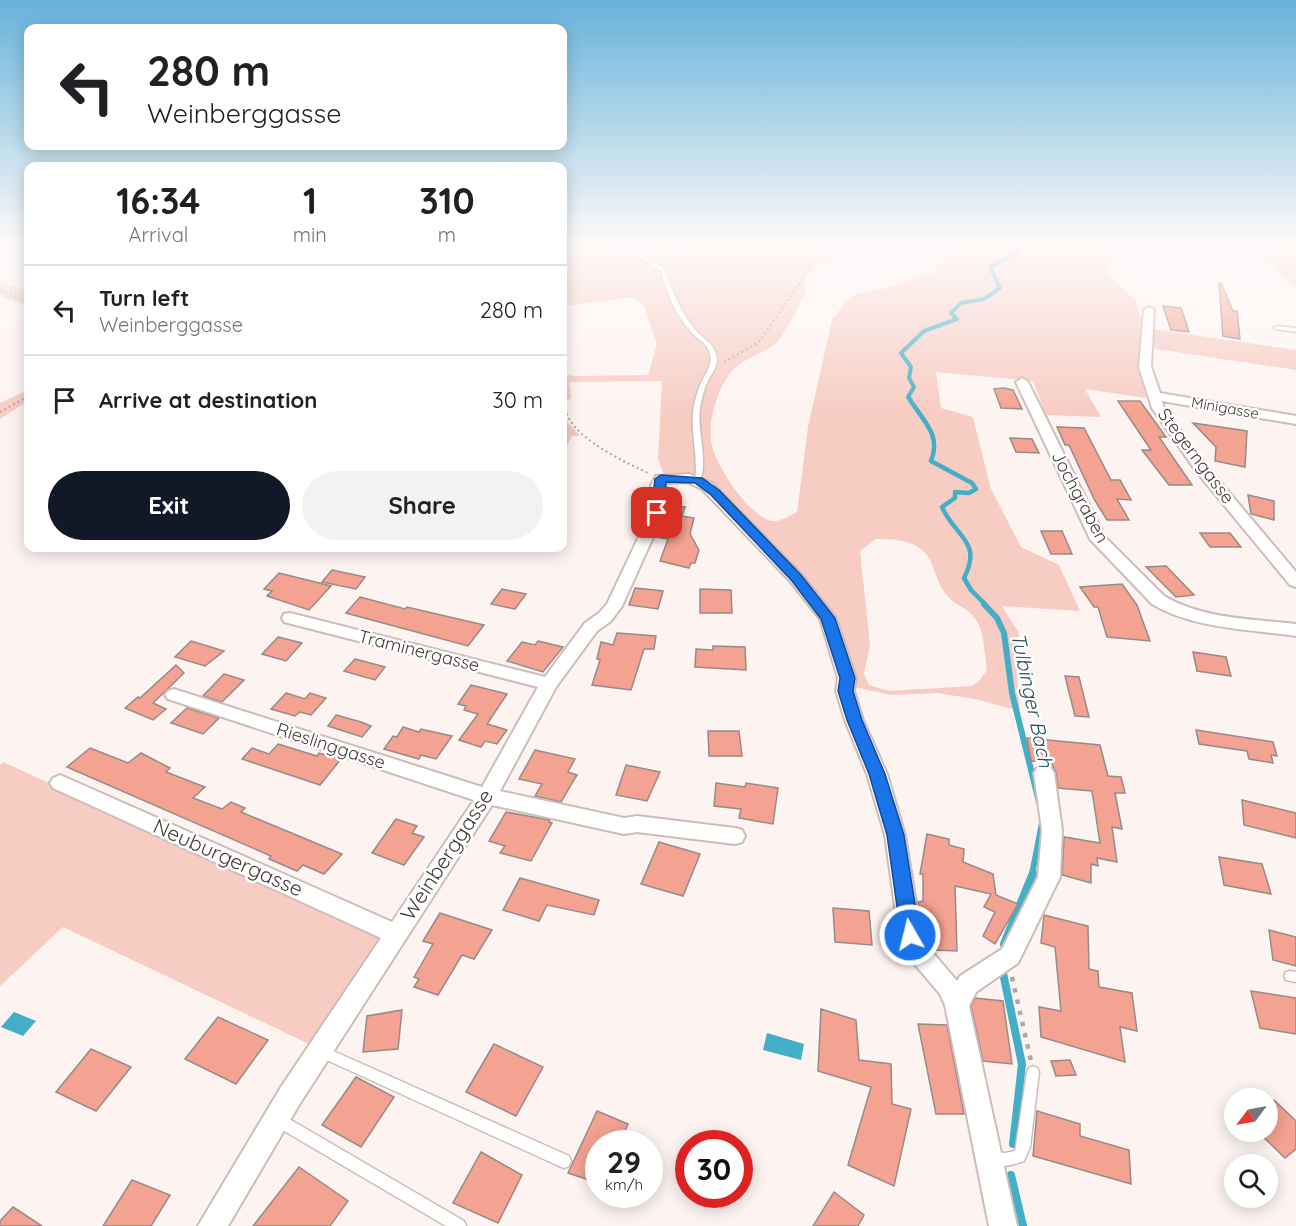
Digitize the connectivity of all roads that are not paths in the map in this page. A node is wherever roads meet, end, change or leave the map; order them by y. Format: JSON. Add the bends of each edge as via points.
{"nodes":[{"id":1,"x":675,"y":300,"type":"edge"},
{"id":2,"x":1149,"y":310,"type":"dead end"},
{"id":3,"x":1277,"y":328,"type":"dead end"},
{"id":4,"x":1296,"y":330,"type":"edge"},
{"id":5,"x":1022,"y":382,"type":"dead end"},
{"id":6,"x":1153,"y":396,"type":"junction"},
{"id":7,"x":1296,"y":420,"type":"edge"},
{"id":8,"x":698,"y":480,"type":"junction"},
{"id":9,"x":1296,"y":582,"type":"edge"},
{"id":10,"x":290,"y":618,"type":"dead end"},
{"id":11,"x":1296,"y":630,"type":"edge"},
{"id":12,"x":549,"y":684,"type":"junction"},
{"id":13,"x":174,"y":695,"type":"dead end"},
{"id":14,"x":1044,"y":772,"type":"dead end"},
{"id":15,"x":60,"y":783,"type":"dead end"},
{"id":16,"x":487,"y":796,"type":"junction"},
{"id":17,"x":735,"y":836,"type":"dead end"},
{"id":18,"x":395,"y":934,"type":"junction"},
{"id":19,"x":957,"y":1005,"type":"junction"},
{"id":20,"x":319,"y":1051,"type":"junction"},
{"id":21,"x":1033,"y":1072,"type":"road end"},
{"id":22,"x":276,"y":1119,"type":"junction"},
{"id":23,"x":990,"y":1158,"type":"junction"},
{"id":24,"x":564,"y":1161,"type":"dead end"},
{"id":25,"x":213,"y":1226,"type":"edge"},
{"id":26,"x":459,"y":1226,"type":"edge"},
{"id":27,"x":1003,"y":1226,"type":"edge"}],
"edges":[{"from":1,"to":8,"type":"lane","via":[[690,327],[711,348],[714,368],[703,386],[698,406]]},
{"from":2,"to":6,"type":"street","name":"Stegerngasse","via":[[1145,367]]},
{"from":3,"to":4,"type":"lane"},
{"from":5,"to":11,"type":"street","name":"Jochgraben","via":[[1098,539],[1158,600],[1192,615]]},
{"from":6,"to":7,"type":"street","name":"Minigasse"},
{"from":6,"to":9,"type":"street","name":"Stegerngasse","via":[[1201,468]]},
{"from":8,"to":12,"type":"street","name":"Weinberggasse","via":[[661,479],[657,513],[614,606],[591,627]]},
{"from":8,"to":19,"type":"street","via":[[772,552],[828,618],[847,678],[845,691],[877,774],[895,835],[910,935],[920,954],[948,986]]},
{"from":10,"to":12,"type":"street","name":"Traminergasse"},
{"from":12,"to":16,"type":"street","name":"Weinberggasse"},
{"from":13,"to":16,"type":"street","name":"Rieslinggasse"},
{"from":14,"to":19,"type":"street","via":[[1052,830],[1049,877],[1010,956],[968,984]]},
{"from":15,"to":18,"type":"street","name":"Neuburgergasse"},
{"from":16,"to":17,"type":"street","name":"Rieslinggasse","via":[[624,825]]},
{"from":16,"to":18,"type":"street","name":"Weinberggasse"},
{"from":18,"to":20,"type":"street","name":"Weinberggasse"},
{"from":19,"to":23,"type":"street"},
{"from":20,"to":22,"type":"street","name":"Weinberggasse"},
{"from":20,"to":24,"type":"lane"},
{"from":21,"to":23,"type":"lane","via":[[1019,1156],[1005,1160]]},
{"from":22,"to":25,"type":"street","name":"Weinberggasse"},
{"from":22,"to":26,"type":"lane"},
{"from":23,"to":27,"type":"street"}]}
